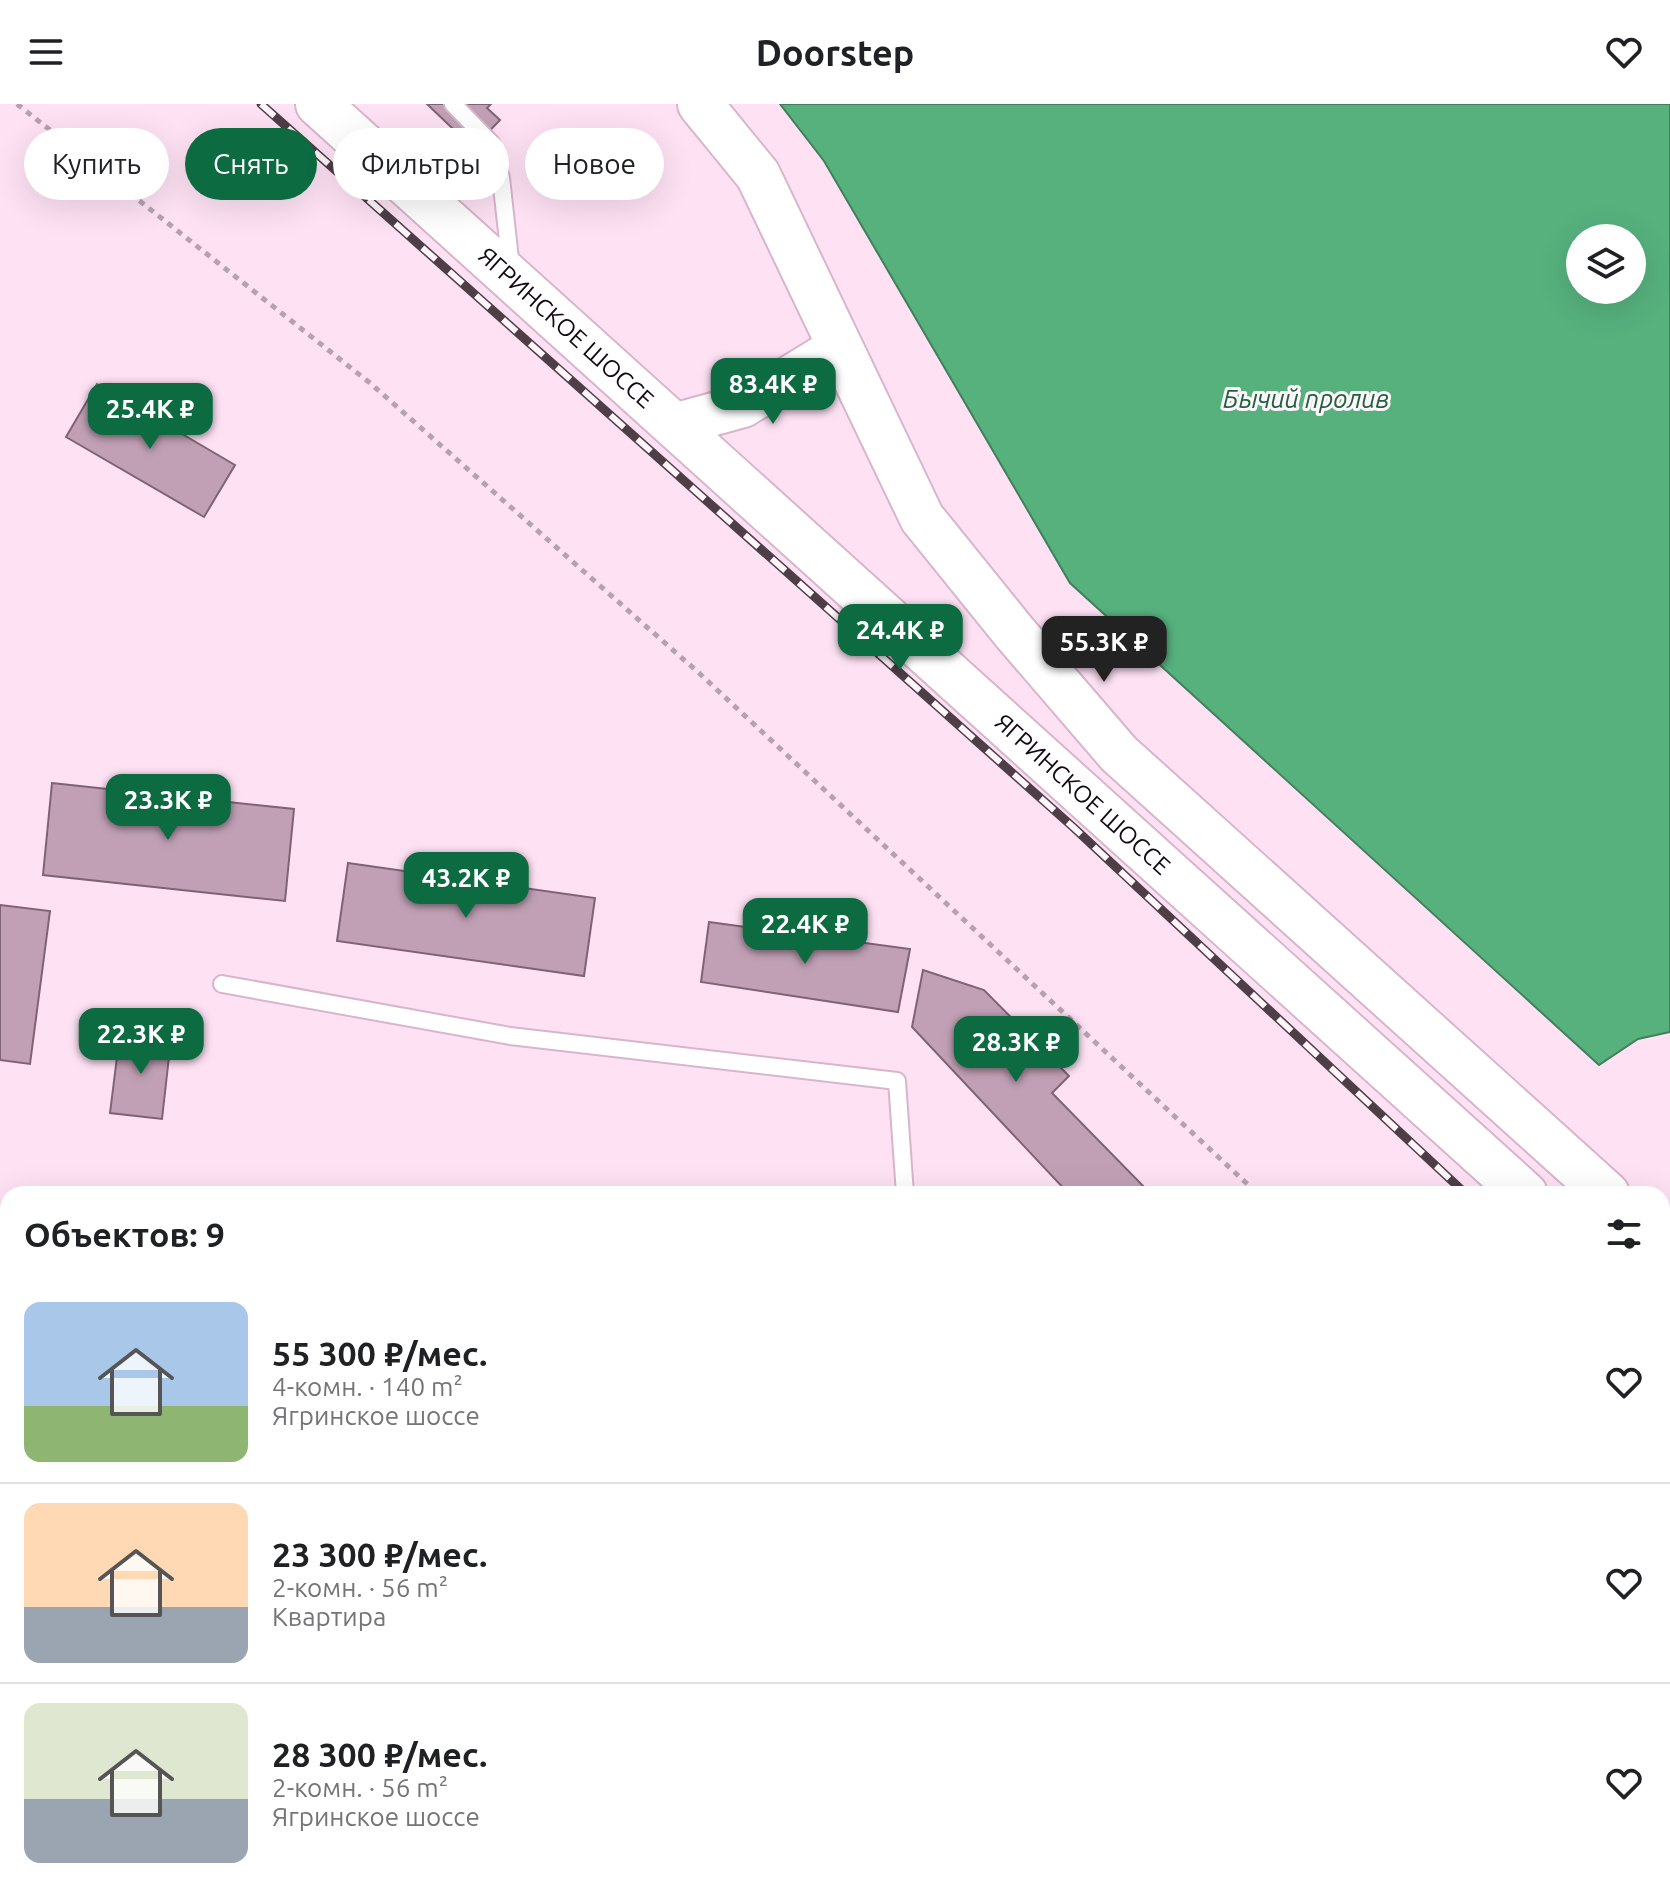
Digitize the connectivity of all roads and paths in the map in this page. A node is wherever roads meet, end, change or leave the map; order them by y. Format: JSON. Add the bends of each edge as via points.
{"nodes":[{"id":1,"x":17,"y":104,"type":"edge"},
{"id":2,"x":318,"y":104,"type":"edge"},
{"id":3,"x":453,"y":104,"type":"edge"},
{"id":4,"x":700,"y":104,"type":"edge"},
{"id":5,"x":513,"y":281,"type":"junction"},
{"id":6,"x":839,"y":347,"type":"junction"},
{"id":7,"x":674,"y":425,"type":"junction"},
{"id":8,"x":222,"y":984,"type":"dead end"},
{"id":9,"x":904,"y":1186,"type":"edge"},
{"id":10,"x":1249,"y":1186,"type":"edge"},
{"id":11,"x":1516,"y":1186,"type":"edge"},
{"id":12,"x":1598,"y":1186,"type":"edge"}],
"edges":[{"from":1,"to":10,"type":"path","via":[[370,383],[699,673]]},
{"from":2,"to":5,"type":"main road","name":"ЯГРИНСКОЕ ШОССЕ"},
{"from":3,"to":5,"type":"lane","via":[[491,143],[501,178]]},
{"from":4,"to":6,"type":"main road","via":[[758,175]]},
{"from":5,"to":7,"type":"main road","name":"ЯГРИНСКОЕ ШОССЕ"},
{"from":6,"to":7,"type":"street","via":[[743,406]]},
{"from":6,"to":12,"type":"main road","via":[[922,518],[1119,754]]},
{"from":7,"to":11,"type":"main road","name":"ЯГРИНСКОЕ ШОССЕ"},
{"from":8,"to":9,"type":"lane","via":[[510,1036],[897,1081]]}]}
